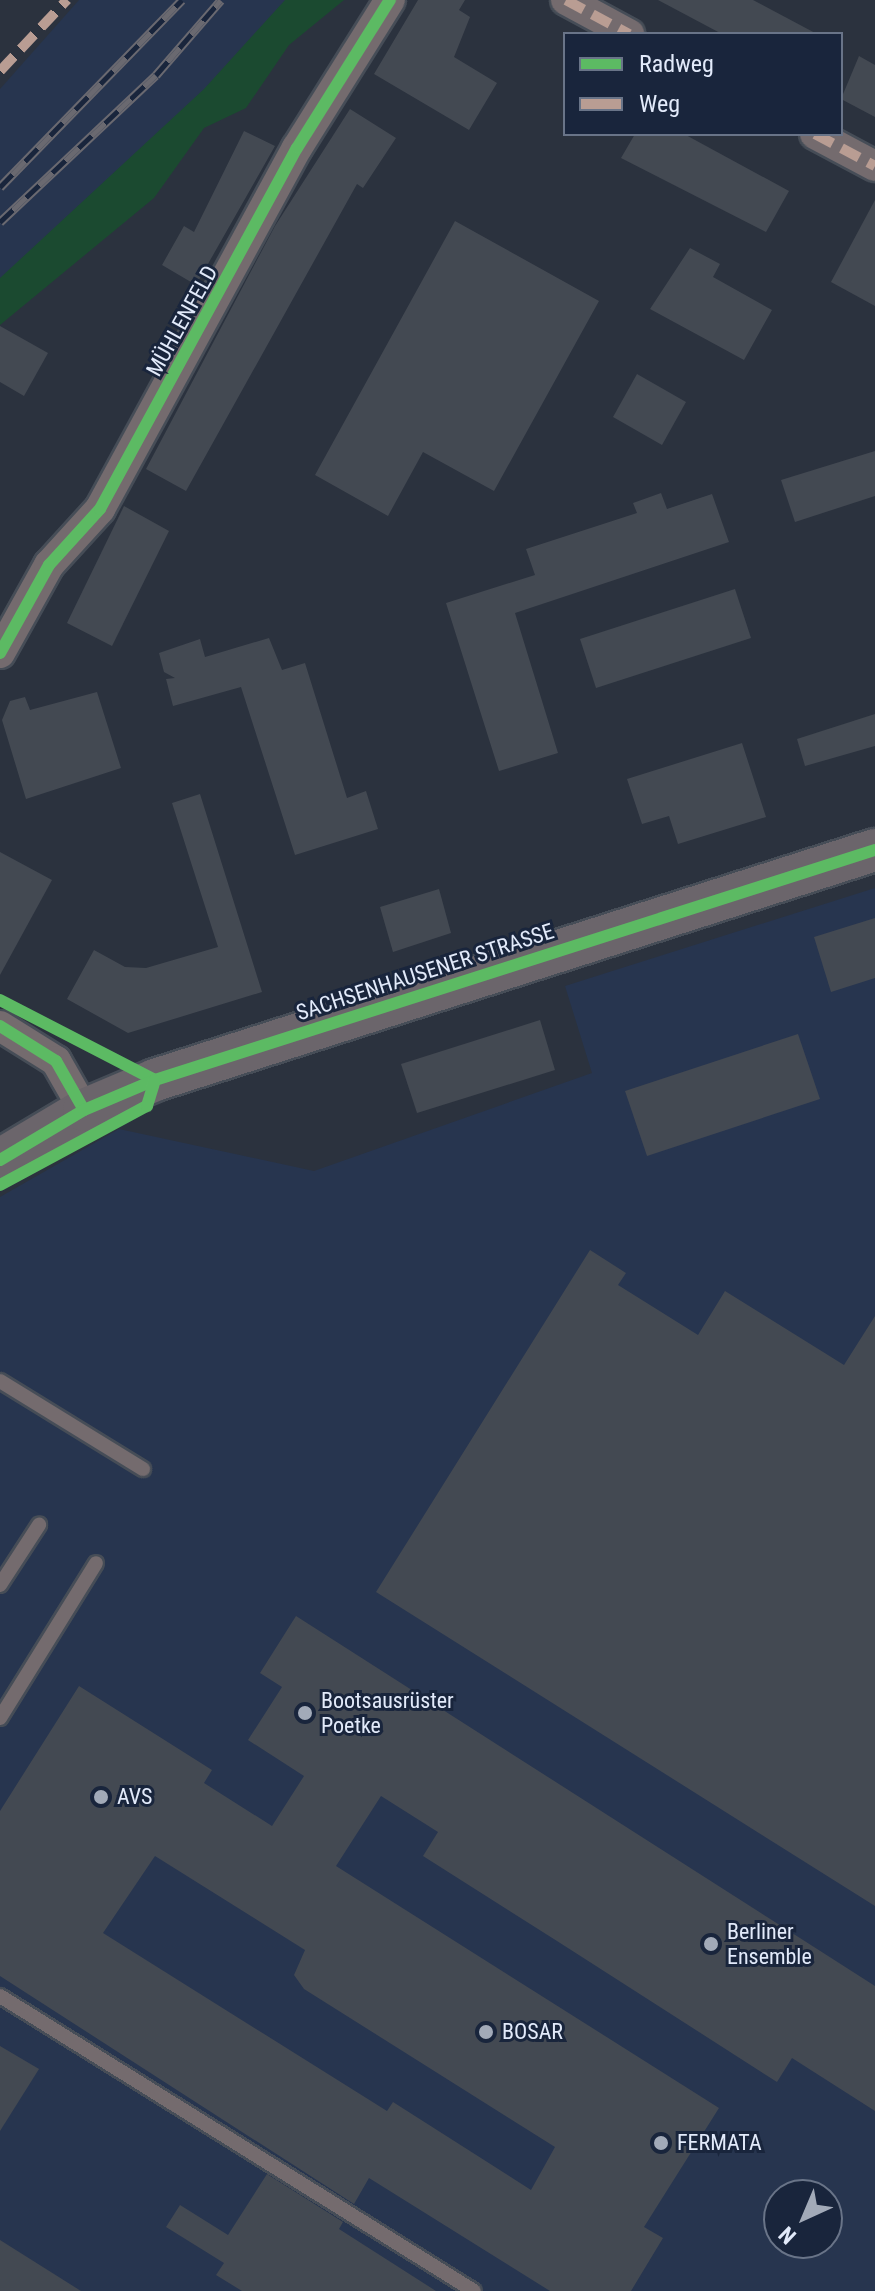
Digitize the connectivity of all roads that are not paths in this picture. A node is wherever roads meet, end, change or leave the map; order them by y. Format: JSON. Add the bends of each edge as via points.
{"nodes":[{"id":1,"x":390,"y":0,"type":"edge"},
{"id":2,"x":566,"y":0,"type":"edge"},
{"id":3,"x":625,"y":32,"type":"edge"},
{"id":4,"x":819,"y":136,"type":"edge"},
{"id":5,"x":875,"y":166,"type":"edge"},
{"id":6,"x":0,"y":653,"type":"edge"},
{"id":7,"x":875,"y":850,"type":"edge"},
{"id":8,"x":0,"y":1026,"type":"edge"},
{"id":9,"x":84,"y":1110,"type":"junction"},
{"id":10,"x":0,"y":1160,"type":"edge"},
{"id":11,"x":0,"y":1381,"type":"edge"},
{"id":12,"x":143,"y":1469,"type":"dead end"},
{"id":13,"x":39,"y":1525,"type":"dead end"},
{"id":14,"x":96,"y":1563,"type":"dead end"},
{"id":15,"x":0,"y":1585,"type":"edge"},
{"id":16,"x":0,"y":1718,"type":"edge"},
{"id":17,"x":0,"y":1996,"type":"edge"},
{"id":18,"x":474,"y":2291,"type":"edge"}],
"edges":[{"from":1,"to":6,"type":"street","name":"MÜHLENFELD","via":[[297,148],[100,509],[49,565]]},
{"from":2,"to":3,"type":"street"},
{"from":4,"to":5,"type":"street"},
{"from":7,"to":9,"type":"main road","name":"SACHSENHAUSENER STRASSE","via":[[368,1010]]},
{"from":8,"to":9,"type":"street","via":[[56,1061]]},
{"from":9,"to":10,"type":"main road","name":"SACHSENHAUSENER STRASSE"},
{"from":11,"to":12,"type":"lane"},
{"from":13,"to":15,"type":"lane"},
{"from":14,"to":16,"type":"lane"},
{"from":17,"to":18,"type":"lane"}]}
